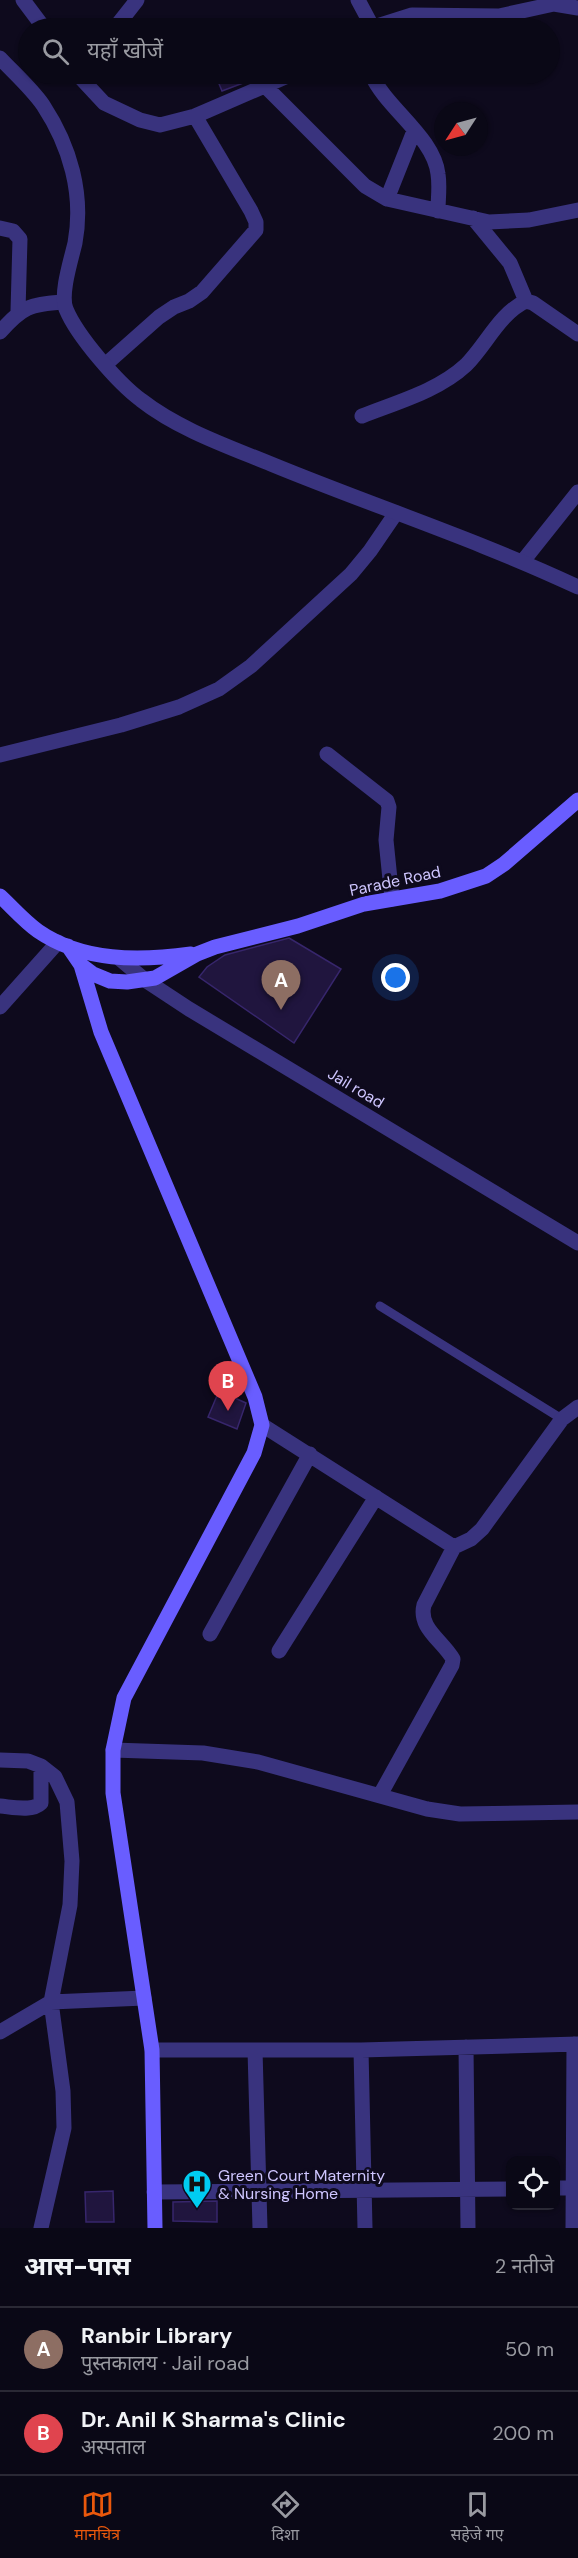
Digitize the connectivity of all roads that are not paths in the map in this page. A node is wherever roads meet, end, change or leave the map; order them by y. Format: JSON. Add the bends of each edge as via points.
{"nodes":[{"id":1,"x":23,"y":0,"type":"edge"},
{"id":2,"x":137,"y":0,"type":"edge"},
{"id":3,"x":358,"y":0,"type":"edge"},
{"id":4,"x":578,"y":8,"type":"edge"},
{"id":5,"x":36,"y":18,"type":"edge"},
{"id":6,"x":123,"y":18,"type":"edge"},
{"id":7,"x":367,"y":18,"type":"edge"},
{"id":8,"x":403,"y":18,"type":"edge"},
{"id":9,"x":0,"y":58,"type":"edge"},
{"id":10,"x":18,"y":78,"type":"edge"},
{"id":11,"x":24,"y":84,"type":"edge"},
{"id":12,"x":86,"y":84,"type":"edge"},
{"id":13,"x":272,"y":84,"type":"edge"},
{"id":14,"x":377,"y":84,"type":"edge"},
{"id":15,"x":266,"y":87,"type":"junction"},
{"id":16,"x":195,"y":116,"type":"junction"},
{"id":17,"x":414,"y":131,"type":"junction"},
{"id":18,"x":387,"y":199,"type":"junction"},
{"id":19,"x":578,"y":210,"type":"edge"},
{"id":20,"x":438,"y":211,"type":"junction"},
{"id":21,"x":473,"y":218,"type":"junction"},
{"id":22,"x":0,"y":228,"type":"edge"},
{"id":23,"x":526,"y":301,"type":"junction"},
{"id":24,"x":63,"y":302,"type":"junction"},
{"id":25,"x":18,"y":311,"type":"junction"},
{"id":26,"x":0,"y":332,"type":"edge"},
{"id":27,"x":578,"y":334,"type":"edge"},
{"id":28,"x":105,"y":364,"type":"junction"},
{"id":29,"x":362,"y":416,"type":"dead end"},
{"id":30,"x":578,"y":492,"type":"edge"},
{"id":31,"x":396,"y":513,"type":"junction"},
{"id":32,"x":523,"y":561,"type":"junction"},
{"id":33,"x":578,"y":587,"type":"edge"},
{"id":34,"x":327,"y":754,"type":"dead end"},
{"id":35,"x":0,"y":755,"type":"edge"},
{"id":36,"x":578,"y":800,"type":"edge"},
{"id":37,"x":0,"y":896,"type":"edge"},
{"id":38,"x":392,"y":899,"type":"junction"},
{"id":39,"x":63,"y":944,"type":"junction"},
{"id":40,"x":197,"y":954,"type":"junction"},
{"id":41,"x":120,"y":959,"type":"junction"},
{"id":42,"x":81,"y":965,"type":"junction"},
{"id":43,"x":145,"y":980,"type":"junction"},
{"id":44,"x":0,"y":1007,"type":"edge"},
{"id":45,"x":578,"y":1243,"type":"edge"},
{"id":46,"x":380,"y":1306,"type":"dead end"},
{"id":47,"x":578,"y":1407,"type":"edge"},
{"id":48,"x":562,"y":1419,"type":"junction"},
{"id":49,"x":262,"y":1425,"type":"junction"},
{"id":50,"x":309,"y":1454,"type":"junction"},
{"id":51,"x":376,"y":1497,"type":"junction"},
{"id":52,"x":454,"y":1547,"type":"junction"},
{"id":53,"x":210,"y":1634,"type":"dead end"},
{"id":54,"x":279,"y":1651,"type":"dead end"},
{"id":55,"x":113,"y":1750,"type":"junction"},
{"id":56,"x":0,"y":1760,"type":"edge"},
{"id":57,"x":41,"y":1766,"type":"junction"},
{"id":58,"x":380,"y":1796,"type":"junction"},
{"id":59,"x":0,"y":1806,"type":"edge"},
{"id":60,"x":578,"y":1812,"type":"edge"},
{"id":61,"x":144,"y":1998,"type":"junction"},
{"id":62,"x":51,"y":2002,"type":"junction"},
{"id":63,"x":0,"y":2032,"type":"edge"},
{"id":64,"x":576,"y":2044,"type":"edge"},
{"id":65,"x":466,"y":2047,"type":"junction"},
{"id":66,"x":152,"y":2050,"type":"junction"},
{"id":67,"x":255,"y":2050,"type":"junction"},
{"id":68,"x":361,"y":2050,"type":"junction"},
{"id":69,"x":575,"y":2188,"type":"edge"},
{"id":70,"x":468,"y":2189,"type":"junction"},
{"id":71,"x":506,"y":2189,"type":"edge"},
{"id":72,"x":365,"y":2190,"type":"junction"},
{"id":73,"x":260,"y":2191,"type":"junction"},
{"id":74,"x":154,"y":2192,"type":"junction"},
{"id":75,"x":41,"y":2228,"type":"edge"},
{"id":76,"x":154,"y":2228,"type":"edge"},
{"id":77,"x":260,"y":2228,"type":"edge"},
{"id":78,"x":365,"y":2228,"type":"edge"},
{"id":79,"x":468,"y":2228,"type":"edge"},
{"id":80,"x":573,"y":2228,"type":"edge"}],
"edges":[{"from":1,"to":5,"type":"street"},
{"from":2,"to":6,"type":"street"},
{"from":3,"to":7,"type":"street"},
{"from":4,"to":8,"type":"street","via":[[554,4],[499,16]]},
{"from":9,"to":10,"type":"street"},
{"from":11,"to":24,"type":"street","via":[[42,104],[73,167],[76,233]]},
{"from":12,"to":16,"type":"street","via":[[104,103],[140,120],[160,125]]},
{"from":13,"to":15,"type":"street"},
{"from":14,"to":17,"type":"street"},
{"from":15,"to":16,"type":"street"},
{"from":15,"to":18,"type":"street","via":[[365,186]]},
{"from":16,"to":28,"type":"street","via":[[251,211],[256,230],[202,292],[159,316]]},
{"from":17,"to":18,"type":"street"},
{"from":17,"to":20,"type":"street","via":[[438,172]]},
{"from":18,"to":20,"type":"street"},
{"from":19,"to":21,"type":"street","via":[[504,222]]},
{"from":20,"to":21,"type":"street"},
{"from":21,"to":23,"type":"street","via":[[510,263]]},
{"from":22,"to":25,"type":"street","via":[[13,231],[20,239]]},
{"from":23,"to":27,"type":"street"},
{"from":23,"to":29,"type":"street","via":[[455,373],[429,389]]},
{"from":24,"to":25,"type":"street"},
{"from":24,"to":28,"type":"street","via":[[75,326]]},
{"from":25,"to":26,"type":"street"},
{"from":28,"to":31,"type":"street","via":[[141,400],[180,423],[299,476]]},
{"from":30,"to":32,"type":"street"},
{"from":31,"to":32,"type":"street"},
{"from":31,"to":35,"type":"street","via":[[351,574],[251,666],[219,689],[179,707],[121,725]]},
{"from":32,"to":33,"type":"street"},
{"from":34,"to":38,"type":"street","via":[[387,801],[387,863]]},
{"from":36,"to":38,"type":"main road","name":"Parade Road","via":[[486,876],[440,891]]},
{"from":37,"to":39,"type":"main road","via":[[38,930]]},
{"from":38,"to":40,"type":"main road","name":"Parade Road"},
{"from":39,"to":41,"type":"main road"},
{"from":39,"to":42,"type":"main road"},
{"from":39,"to":44,"type":"street"},
{"from":40,"to":41,"type":"main road"},
{"from":40,"to":43,"type":"main road"},
{"from":41,"to":43,"type":"street","name":"Jail road"},
{"from":42,"to":43,"type":"main road","via":[[110,981]]},
{"from":42,"to":49,"type":"main road","via":[[101,1032],[255,1397]]},
{"from":43,"to":45,"type":"street","name":"Jail road"},
{"from":46,"to":48,"type":"lane"},
{"from":47,"to":48,"type":"street"},
{"from":48,"to":52,"type":"street","via":[[482,1529]]},
{"from":49,"to":50,"type":"street"},
{"from":49,"to":55,"type":"main road","via":[[254,1453],[124,1698]]},
{"from":50,"to":51,"type":"street"},
{"from":50,"to":53,"type":"street"},
{"from":51,"to":52,"type":"street"},
{"from":51,"to":54,"type":"street"},
{"from":52,"to":58,"type":"street","via":[[422,1613],[424,1624],[453,1659],[452,1665]]},
{"from":55,"to":58,"type":"street","via":[[203,1754],[258,1762]]},
{"from":55,"to":61,"type":"main road","via":[[113,1793]]},
{"from":56,"to":57,"type":"street","via":[[22,1760]]},
{"from":57,"to":59,"type":"street","via":[[39,1806]]},
{"from":57,"to":62,"type":"street","via":[[55,1777],[67,1802],[72,1861],[72,1890]]},
{"from":58,"to":60,"type":"street","via":[[460,1814]]},
{"from":61,"to":62,"type":"street"},
{"from":61,"to":66,"type":"main road"},
{"from":62,"to":63,"type":"street"},
{"from":62,"to":75,"type":"street","via":[[64,2128]]},
{"from":64,"to":65,"type":"street"},
{"from":64,"to":69,"type":"street"},
{"from":65,"to":68,"type":"street"},
{"from":65,"to":70,"type":"street"},
{"from":66,"to":67,"type":"street"},
{"from":66,"to":74,"type":"main road"},
{"from":67,"to":68,"type":"street"},
{"from":67,"to":73,"type":"street"},
{"from":68,"to":72,"type":"street"},
{"from":69,"to":80,"type":"street"},
{"from":70,"to":71,"type":"street"},
{"from":70,"to":72,"type":"street"},
{"from":70,"to":79,"type":"street"},
{"from":72,"to":73,"type":"street"},
{"from":72,"to":78,"type":"street"},
{"from":73,"to":74,"type":"street"},
{"from":73,"to":77,"type":"street"},
{"from":74,"to":76,"type":"main road"}]}
